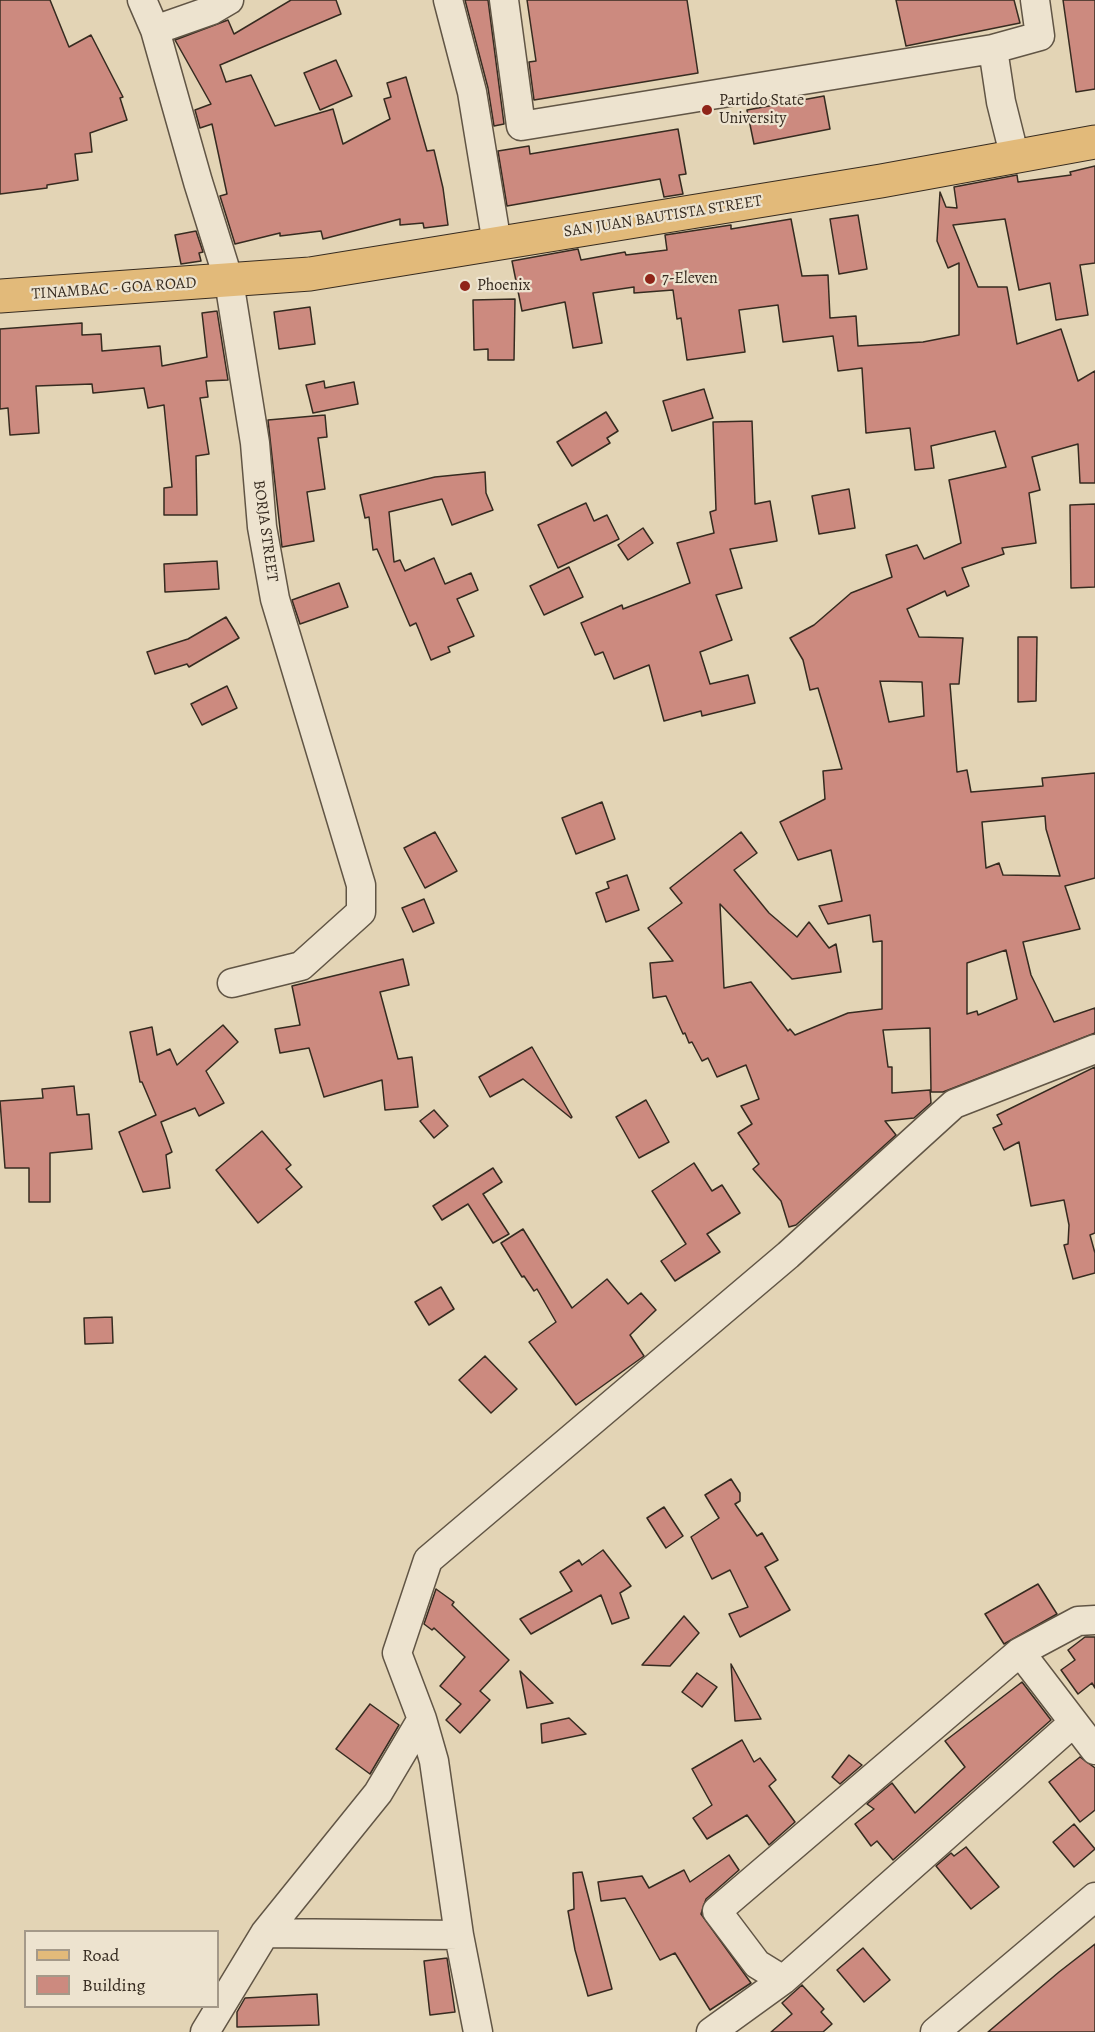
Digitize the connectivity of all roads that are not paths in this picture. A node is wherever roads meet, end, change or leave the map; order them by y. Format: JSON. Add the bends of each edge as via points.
{"nodes":[{"id":1,"x":142,"y":0,"type":"edge"},
{"id":2,"x":229,"y":0,"type":"edge"},
{"id":3,"x":448,"y":0,"type":"edge"},
{"id":4,"x":504,"y":0,"type":"edge"},
{"id":5,"x":1035,"y":0,"type":"edge"},
{"id":6,"x":155,"y":30,"type":"junction"},
{"id":7,"x":993,"y":49,"type":"junction"},
{"id":8,"x":1095,"y":142,"type":"edge"},
{"id":9,"x":1015,"y":158,"type":"junction"},
{"id":10,"x":497,"y":243,"type":"junction"},
{"id":11,"x":229,"y":281,"type":"junction"},
{"id":12,"x":0,"y":296,"type":"edge"},
{"id":13,"x":232,"y":983,"type":"dead end"},
{"id":14,"x":1095,"y":1049,"type":"edge"},
{"id":15,"x":1095,"y":1620,"type":"edge"},
{"id":16,"x":1020,"y":1652,"type":"junction"},
{"id":17,"x":422,"y":1719,"type":"junction"},
{"id":18,"x":1073,"y":1723,"type":"junction"},
{"id":19,"x":1095,"y":1750,"type":"edge"},
{"id":20,"x":1095,"y":1898,"type":"edge"},
{"id":21,"x":265,"y":1934,"type":"junction"},
{"id":22,"x":459,"y":1935,"type":"junction"},
{"id":23,"x":783,"y":1980,"type":"junction"},
{"id":24,"x":205,"y":2032,"type":"edge"},
{"id":25,"x":478,"y":2032,"type":"edge"},
{"id":26,"x":711,"y":2032,"type":"edge"},
{"id":27,"x":935,"y":2032,"type":"edge"}],
"edges":[{"from":1,"to":6,"type":"street","name":"BORJA STREET"},
{"from":2,"to":6,"type":"street"},
{"from":3,"to":10,"type":"street","via":[[472,92]]},
{"from":4,"to":7,"type":"street","via":[[521,126]]},
{"from":5,"to":7,"type":"street","via":[[1040,36]]},
{"from":6,"to":11,"type":"street","name":"BORJA STREET"},
{"from":7,"to":9,"type":"street"},
{"from":8,"to":9,"type":"main road","name":"SAN JUAN BAUTISTA STREET"},
{"from":9,"to":10,"type":"main road","name":"SAN JUAN BAUTISTA STREET"},
{"from":10,"to":11,"type":"main road","name":"SAN JUAN BAUTISTA STREET","via":[[310,274]]},
{"from":11,"to":12,"type":"main road","name":"TINAMBAC - GOA ROAD"},
{"from":11,"to":13,"type":"street","name":"BORJA STREET","via":[[275,599],[360,885],[361,912],[301,966]]},
{"from":14,"to":17,"type":"street","via":[[954,1104],[788,1255],[428,1560],[397,1653]]},
{"from":15,"to":16,"type":"street","via":[[1078,1621]]},
{"from":16,"to":18,"type":"street"},
{"from":16,"to":23,"type":"street","via":[[717,1911],[757,1964]]},
{"from":17,"to":21,"type":"street","via":[[378,1793]]},
{"from":17,"to":22,"type":"street","via":[[434,1761]]},
{"from":18,"to":19,"type":"street"},
{"from":18,"to":23,"type":"street"},
{"from":20,"to":27,"type":"street"},
{"from":21,"to":22,"type":"street"},
{"from":21,"to":24,"type":"street"},
{"from":22,"to":25,"type":"street"},
{"from":23,"to":26,"type":"street"}]}
